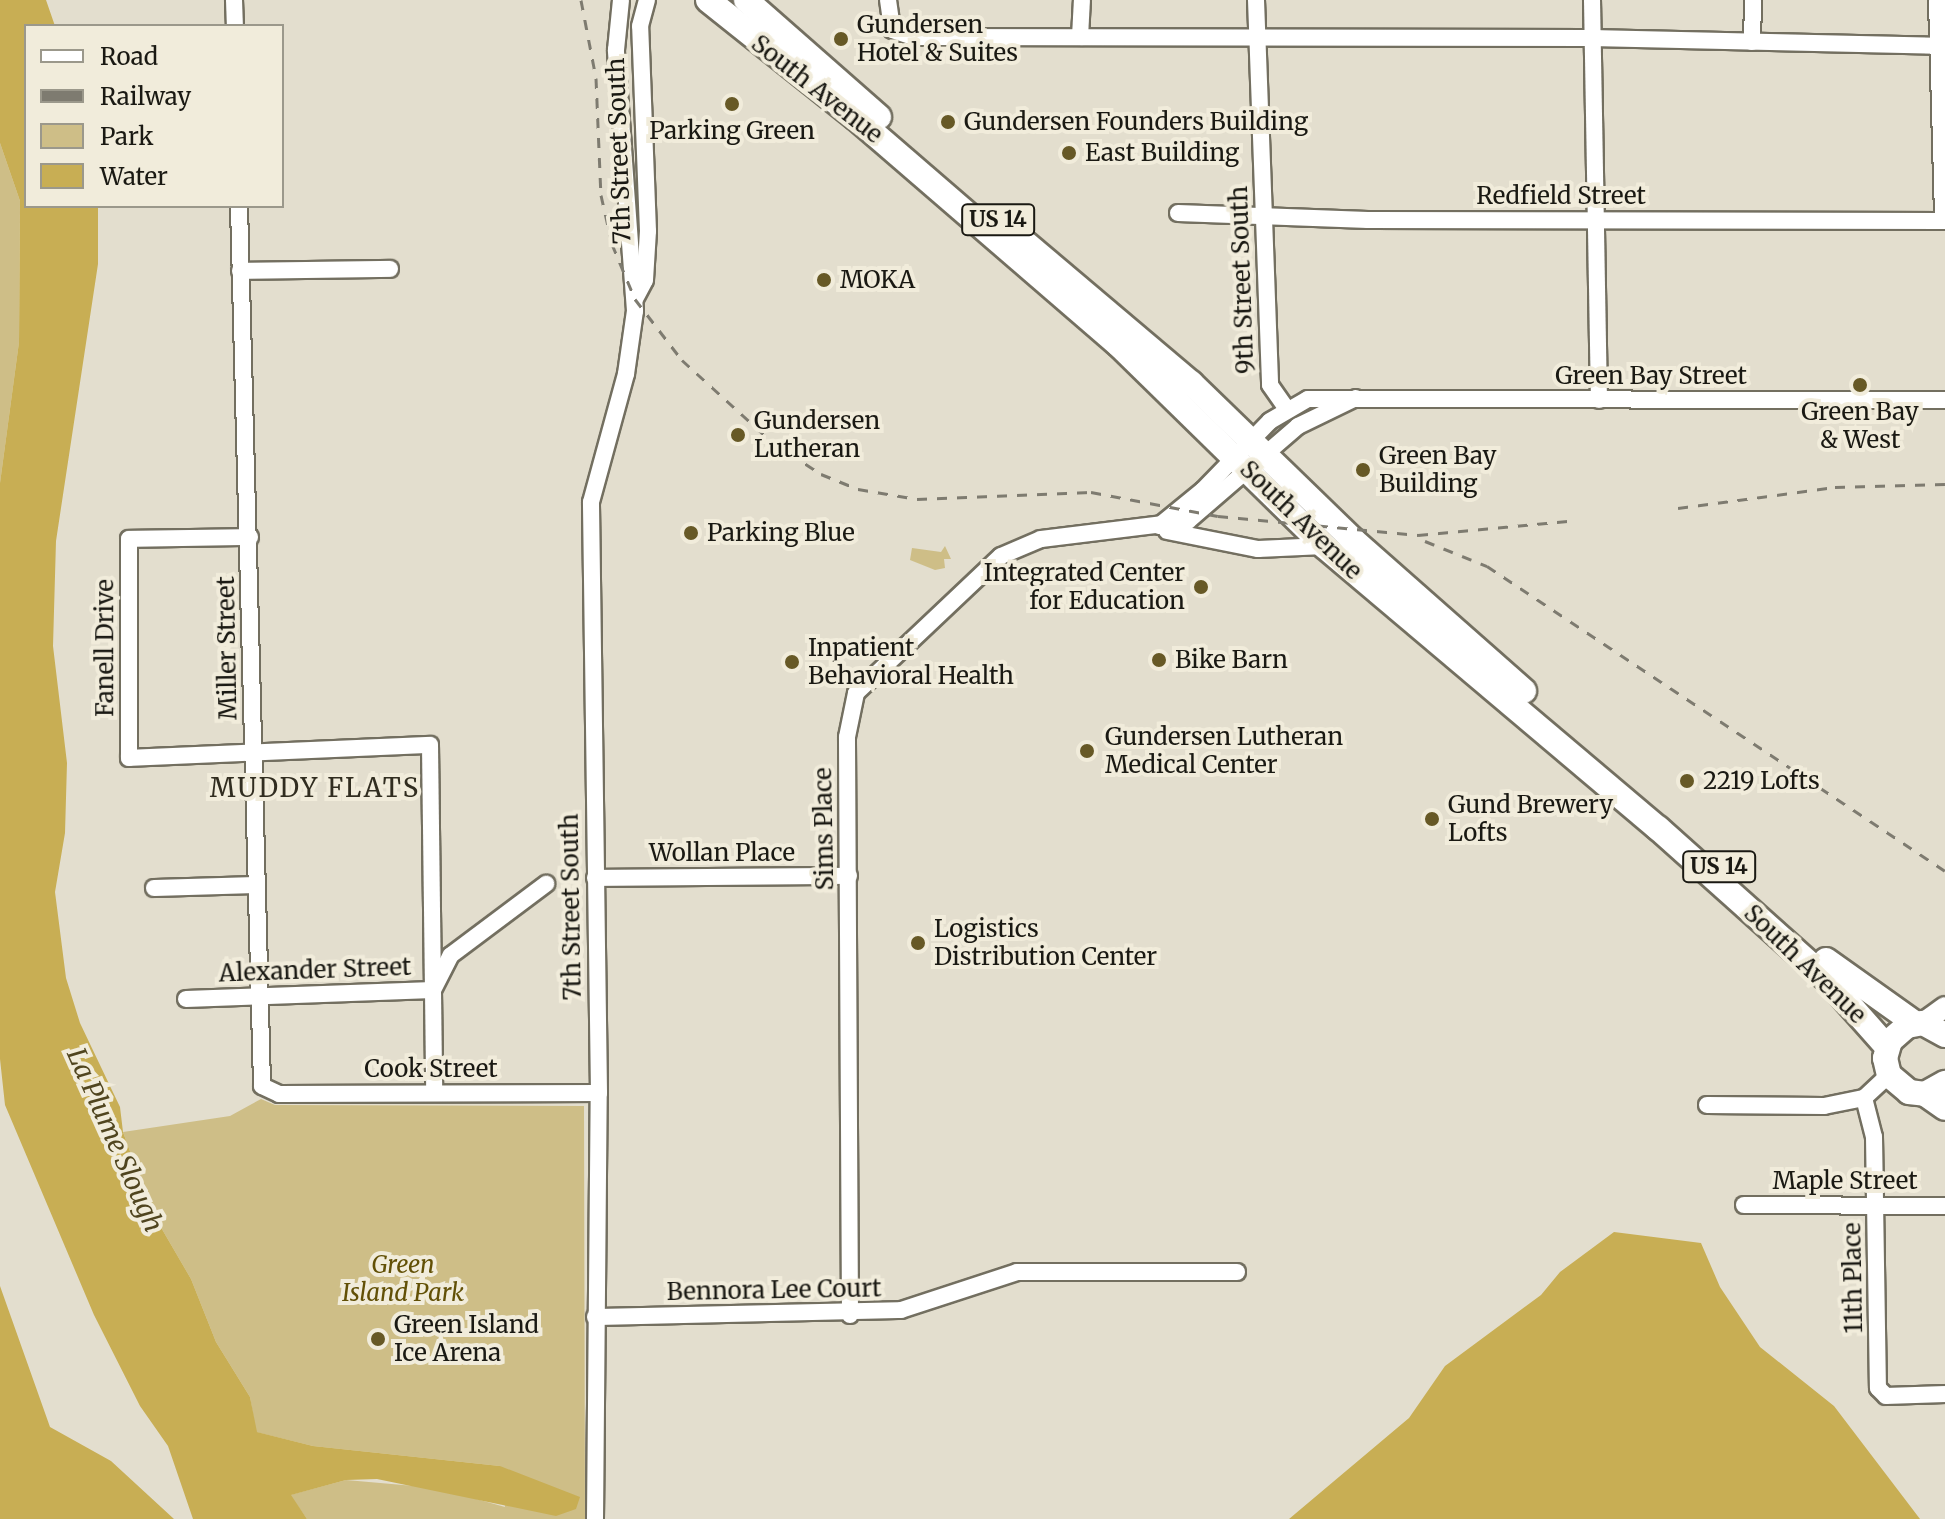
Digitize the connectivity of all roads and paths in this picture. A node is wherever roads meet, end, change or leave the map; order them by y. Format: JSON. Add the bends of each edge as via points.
{"nodes":[{"id":1,"x":234,"y":0,"type":"edge"},
{"id":2,"x":621,"y":0,"type":"edge"},
{"id":3,"x":647,"y":0,"type":"edge"},
{"id":4,"x":708,"y":0,"type":"edge"},
{"id":5,"x":746,"y":0,"type":"edge"},
{"id":6,"x":888,"y":0,"type":"edge"},
{"id":7,"x":1082,"y":0,"type":"edge"},
{"id":8,"x":1256,"y":0,"type":"edge"},
{"id":9,"x":1592,"y":0,"type":"edge"},
{"id":10,"x":1753,"y":0,"type":"edge"},
{"id":11,"x":1939,"y":0,"type":"edge"},
{"id":12,"x":235,"y":24,"type":"edge"},
{"id":13,"x":1257,"y":36,"type":"junction"},
{"id":14,"x":1080,"y":37,"type":"junction"},
{"id":15,"x":1591,"y":38,"type":"junction"},
{"id":16,"x":1752,"y":42,"type":"junction"},
{"id":17,"x":1942,"y":46,"type":"edge"},
{"id":18,"x":239,"y":208,"type":"edge"},
{"id":19,"x":1178,"y":213,"type":"dead end"},
{"id":20,"x":1263,"y":218,"type":"junction"},
{"id":21,"x":1945,"y":218,"type":"edge"},
{"id":22,"x":1596,"y":220,"type":"junction"},
{"id":23,"x":390,"y":269,"type":"dead end"},
{"id":24,"x":240,"y":271,"type":"junction"},
{"id":25,"x":635,"y":299,"type":"junction"},
{"id":26,"x":1356,"y":398,"type":"junction"},
{"id":27,"x":1599,"y":400,"type":"junction"},
{"id":28,"x":1945,"y":400,"type":"edge"},
{"id":29,"x":1287,"y":409,"type":"junction"},
{"id":30,"x":1249,"y":455,"type":"junction"},
{"id":31,"x":1151,"y":528,"type":"junction"},
{"id":32,"x":250,"y":537,"type":"junction"},
{"id":33,"x":1324,"y":546,"type":"junction"},
{"id":34,"x":253,"y":751,"type":"junction"},
{"id":35,"x":849,"y":876,"type":"junction"},
{"id":36,"x":595,"y":878,"type":"junction"},
{"id":37,"x":546,"y":884,"type":"dead end"},
{"id":38,"x":256,"y":885,"type":"junction"},
{"id":39,"x":154,"y":888,"type":"dead end"},
{"id":40,"x":433,"y":990,"type":"junction"},
{"id":41,"x":257,"y":997,"type":"junction"},
{"id":42,"x":186,"y":999,"type":"dead end"},
{"id":43,"x":1945,"y":1007,"type":"edge"},
{"id":44,"x":1919,"y":1023,"type":"junction"},
{"id":45,"x":1945,"y":1035,"type":"edge"},
{"id":46,"x":1887,"y":1047,"type":"junction"},
{"id":47,"x":1889,"y":1075,"type":"junction"},
{"id":48,"x":264,"y":1089,"type":"joint"},
{"id":49,"x":434,"y":1093,"type":"junction"},
{"id":50,"x":599,"y":1093,"type":"junction"},
{"id":51,"x":1938,"y":1095,"type":"edge"},
{"id":52,"x":1864,"y":1098,"type":"junction"},
{"id":53,"x":1707,"y":1105,"type":"dead end"},
{"id":54,"x":1744,"y":1205,"type":"dead end"},
{"id":55,"x":1876,"y":1205,"type":"junction"},
{"id":56,"x":1945,"y":1206,"type":"edge"},
{"id":57,"x":1237,"y":1272,"type":"dead end"},
{"id":58,"x":850,"y":1315,"type":"junction"},
{"id":59,"x":595,"y":1317,"type":"junction"},
{"id":60,"x":1945,"y":1394,"type":"edge"},
{"id":61,"x":595,"y":1519,"type":"edge"}],
"edges":[{"from":1,"to":12,"type":"street"},
{"from":2,"to":25,"type":"street","name":"7th Street South","via":[[616,50]]},
{"from":3,"to":25,"type":"street","name":"7th Street South","via":[[640,26],[648,231],[645,280]]},
{"from":4,"to":30,"type":"highway","name":"South Avenue","number":"US 14","via":[[885,143]]},
{"from":5,"to":30,"type":"highway","name":"South Avenue","number":"US 14","via":[[1158,354]]},
{"from":6,"to":14,"type":"street","via":[[889,24],[904,36]]},
{"from":7,"to":14,"type":"street"},
{"from":8,"to":13,"type":"street","name":"9th Street South"},
{"from":9,"to":15,"type":"street"},
{"from":10,"to":16,"type":"street"},
{"from":11,"to":17,"type":"main road"},
{"from":13,"to":14,"type":"street"},
{"from":13,"to":15,"type":"street"},
{"from":13,"to":20,"type":"street","name":"9th Street South"},
{"from":15,"to":16,"type":"street"},
{"from":15,"to":22,"type":"street"},
{"from":16,"to":17,"type":"street"},
{"from":17,"to":21,"type":"main road"},
{"from":18,"to":24,"type":"street","name":"Miller Street"},
{"from":19,"to":20,"type":"street","name":"Redfield Street"},
{"from":20,"to":22,"type":"street","name":"Redfield Street"},
{"from":20,"to":29,"type":"street","name":"9th Street South","via":[[1270,385]]},
{"from":21,"to":22,"type":"street","name":"Redfield Street"},
{"from":22,"to":27,"type":"street"},
{"from":23,"to":24,"type":"street"},
{"from":24,"to":32,"type":"street","name":"Miller Street"},
{"from":25,"to":36,"type":"street","name":"7th Street South","via":[[626,374],[591,502]]},
{"from":26,"to":27,"type":"street","name":"Green Bay Street"},
{"from":26,"to":29,"type":"street","name":"Green Bay Street","via":[[1308,399]]},
{"from":26,"to":30,"type":"street","name":"Green Bay Street"},
{"from":27,"to":28,"type":"street","name":"Green Bay Street"},
{"from":29,"to":30,"type":"street","name":"Green Bay Street"},
{"from":30,"to":31,"type":"street"},
{"from":30,"to":33,"type":"highway","name":"South Avenue","number":"US 14"},
{"from":30,"to":44,"type":"highway","name":"South Avenue","number":"US 14","via":[[1353,540],[1799,938]]},
{"from":31,"to":33,"type":"street","name":"Sims Place","via":[[1258,549]]},
{"from":31,"to":35,"type":"street","name":"Sims Place","via":[[1059,536],[1017,547],[996,559],[863,682],[848,720]]},
{"from":32,"to":34,"type":"street","name":"Miller Street"},
{"from":32,"to":34,"type":"street","name":"Fanell Drive","via":[[129,539],[129,758]]},
{"from":33,"to":46,"type":"highway","name":"South Avenue","number":"US 14","via":[[1669,838],[1826,978]]},
{"from":34,"to":38,"type":"street","name":"Miller Street"},
{"from":34,"to":40,"type":"street","via":[[430,745]]},
{"from":35,"to":36,"type":"street","name":"Wollan Place"},
{"from":35,"to":58,"type":"street","name":"Sims Place"},
{"from":36,"to":50,"type":"street","name":"7th Street South"},
{"from":37,"to":40,"type":"street","name":"Alexander Street","via":[[451,955]]},
{"from":38,"to":39,"type":"street"},
{"from":38,"to":41,"type":"street","name":"Miller Street"},
{"from":40,"to":41,"type":"street","name":"Alexander Street"},
{"from":40,"to":49,"type":"street"},
{"from":41,"to":42,"type":"street","name":"Alexander Street"},
{"from":41,"to":48,"type":"street","name":"Miller Street"},
{"from":43,"to":44,"type":"main road"},
{"from":44,"to":45,"type":"highway","name":"South Avenue","number":"US 14"},
{"from":44,"to":46,"type":"highway","name":"South Avenue","via":[[1901,1029]]},
{"from":46,"to":47,"type":"highway"},
{"from":47,"to":51,"type":"highway","via":[[1901,1088]]},
{"from":47,"to":52,"type":"street"},
{"from":48,"to":49,"type":"street","name":"Cook Street","via":[[279,1094]]},
{"from":49,"to":50,"type":"street","name":"Cook Street"},
{"from":50,"to":59,"type":"street","name":"7th Street South"},
{"from":52,"to":53,"type":"street","via":[[1824,1106]]},
{"from":52,"to":55,"type":"street","name":"11th Place","via":[[1874,1137]]},
{"from":54,"to":55,"type":"street","name":"Maple Street"},
{"from":55,"to":56,"type":"street","name":"Maple Street"},
{"from":55,"to":60,"type":"street","name":"11th Place","via":[[1878,1388],[1886,1396]]},
{"from":57,"to":58,"type":"street","name":"Bennora Lee Court","via":[[1017,1272],[901,1310]]},
{"from":58,"to":59,"type":"street","name":"Bennora Lee Court"},
{"from":59,"to":61,"type":"street","name":"7th Street South"}]}
